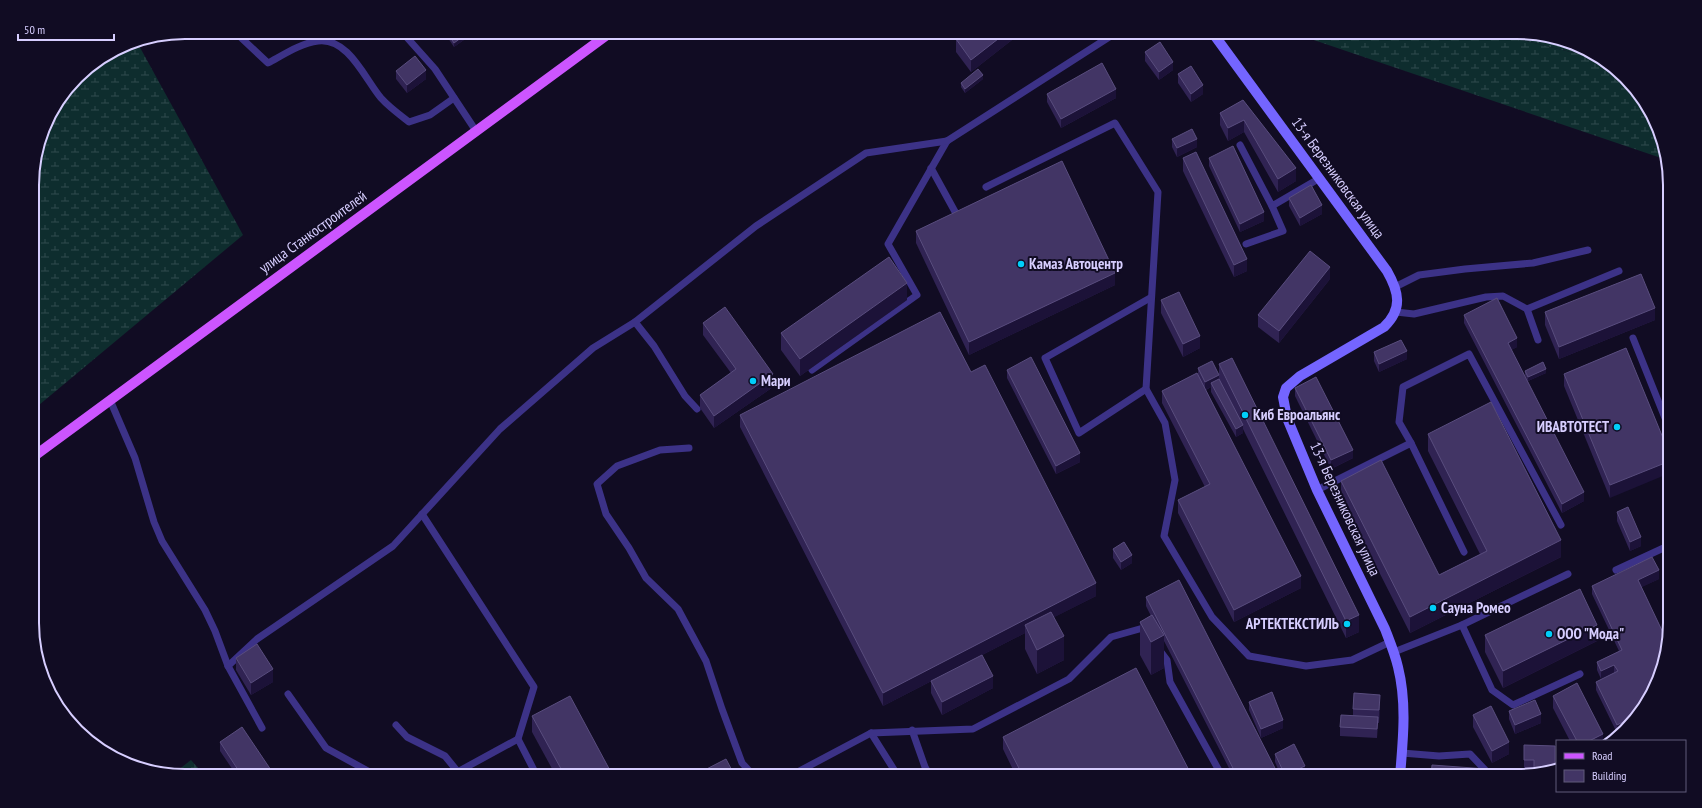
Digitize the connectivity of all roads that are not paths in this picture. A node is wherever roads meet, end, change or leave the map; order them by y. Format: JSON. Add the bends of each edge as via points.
{"nodes":[{"id":1,"x":242,"y":39,"type":"edge"},
{"id":2,"x":408,"y":39,"type":"edge"},
{"id":3,"x":601,"y":39,"type":"edge"},
{"id":4,"x":1102,"y":39,"type":"edge"},
{"id":5,"x":1217,"y":39,"type":"edge"},
{"id":6,"x":454,"y":98,"type":"junction"},
{"id":7,"x":476,"y":131,"type":"junction"},
{"id":8,"x":947,"y":141,"type":"junction"},
{"id":9,"x":1240,"y":145,"type":"dead end"},
{"id":10,"x":931,"y":168,"type":"junction"},
{"id":11,"x":1320,"y":178,"type":"junction"},
{"id":12,"x":986,"y":187,"type":"dead end"},
{"id":13,"x":1272,"y":206,"type":"junction"},
{"id":14,"x":959,"y":219,"type":"edge"},
{"id":15,"x":1246,"y":244,"type":"dead end"},
{"id":16,"x":1588,"y":250,"type":"dead end"},
{"id":17,"x":1618,"y":271,"type":"dead end"},
{"id":18,"x":1394,"y":287,"type":"junction"},
{"id":19,"x":1150,"y":298,"type":"junction"},
{"id":20,"x":1527,"y":309,"type":"junction"},
{"id":21,"x":1396,"y":312,"type":"junction"},
{"id":22,"x":635,"y":322,"type":"junction"},
{"id":23,"x":1633,"y":338,"type":"dead end"},
{"id":24,"x":1538,"y":340,"type":"dead end"},
{"id":25,"x":812,"y":370,"type":"dead end"},
{"id":26,"x":1146,"y":389,"type":"junction"},
{"id":27,"x":110,"y":400,"type":"junction"},
{"id":28,"x":697,"y":409,"type":"dead end"},
{"id":29,"x":1663,"y":411,"type":"edge"},
{"id":30,"x":1411,"y":443,"type":"junction"},
{"id":31,"x":689,"y":448,"type":"dead end"},
{"id":32,"x":39,"y":452,"type":"edge"},
{"id":33,"x":1317,"y":490,"type":"junction"},
{"id":34,"x":422,"y":514,"type":"junction"},
{"id":35,"x":1561,"y":525,"type":"dead end"},
{"id":36,"x":1663,"y":548,"type":"edge"},
{"id":37,"x":1464,"y":552,"type":"dead end"},
{"id":38,"x":1616,"y":570,"type":"dead end"},
{"id":39,"x":1568,"y":574,"type":"dead end"},
{"id":40,"x":1462,"y":626,"type":"junction"},
{"id":41,"x":1392,"y":647,"type":"junction"},
{"id":42,"x":228,"y":666,"type":"junction"},
{"id":43,"x":1580,"y":674,"type":"dead end"},
{"id":44,"x":288,"y":694,"type":"dead end"},
{"id":45,"x":396,"y":725,"type":"dead end"},
{"id":46,"x":262,"y":728,"type":"dead end"},
{"id":47,"x":912,"y":730,"type":"junction"},
{"id":48,"x":871,"y":733,"type":"junction"},
{"id":49,"x":518,"y":739,"type":"junction"},
{"id":50,"x":1402,"y":753,"type":"junction"},
{"id":51,"x":364,"y":769,"type":"edge"},
{"id":52,"x":456,"y":769,"type":"edge"},
{"id":53,"x":463,"y":769,"type":"edge"},
{"id":54,"x":533,"y":769,"type":"edge"},
{"id":55,"x":748,"y":769,"type":"edge"},
{"id":56,"x":803,"y":769,"type":"edge"},
{"id":57,"x":894,"y":769,"type":"edge"},
{"id":58,"x":926,"y":769,"type":"edge"},
{"id":59,"x":1218,"y":769,"type":"edge"},
{"id":60,"x":1401,"y":769,"type":"edge"},
{"id":61,"x":1482,"y":769,"type":"edge"}],
"edges":[{"from":1,"to":6,"type":"lane","via":[[268,63],[294,49],[318,41],[335,42],[356,61],[381,98],[409,122],[430,115]]},
{"from":2,"to":6,"type":"lane","via":[[435,69]]},
{"from":3,"to":7,"type":"main road","name":"улица Станкостроителей"},
{"from":4,"to":8,"type":"lane"},
{"from":5,"to":11,"type":"street","name":"13-я Березниковская улица"},
{"from":6,"to":7,"type":"lane"},
{"from":7,"to":27,"type":"main road","name":"улица Станкостроителей"},
{"from":8,"to":10,"type":"lane"},
{"from":8,"to":22,"type":"lane","via":[[866,153],[756,226]]},
{"from":9,"to":13,"type":"lane"},
{"from":10,"to":14,"type":"lane"},
{"from":10,"to":25,"type":"lane","via":[[888,244],[917,295]]},
{"from":11,"to":13,"type":"lane"},
{"from":11,"to":18,"type":"street","name":"13-я Березниковская улица","via":[[1386,271]]},
{"from":12,"to":19,"type":"lane","via":[[1115,123],[1158,192]]},
{"from":13,"to":15,"type":"lane","via":[[1284,231]]},
{"from":16,"to":18,"type":"lane","via":[[1533,263],[1419,275]]},
{"from":17,"to":20,"type":"lane"},
{"from":18,"to":21,"type":"street","name":"13-я Березниковская улица","via":[[1398,298]]},
{"from":19,"to":26,"type":"lane"},
{"from":19,"to":26,"type":"lane","via":[[1044,358],[1079,433]]},
{"from":20,"to":21,"type":"lane","via":[[1503,296],[1486,297],[1414,314]]},
{"from":20,"to":24,"type":"lane"},
{"from":21,"to":33,"type":"street","name":"13-я Березниковская улица","via":[[1384,327],[1300,376],[1285,391],[1285,411]]},
{"from":22,"to":28,"type":"lane","via":[[654,346],[685,396]]},
{"from":22,"to":34,"type":"lane","via":[[593,348],[500,429]]},
{"from":23,"to":29,"type":"lane"},
{"from":26,"to":41,"type":"lane","via":[[1164,423],[1175,480],[1164,536],[1212,617],[1249,656],[1306,666],[1352,660]]},
{"from":27,"to":32,"type":"main road","name":"улица Станкостроителей"},
{"from":27,"to":42,"type":"lane","via":[[135,458],[162,541],[205,610]]},
{"from":30,"to":33,"type":"lane"},
{"from":30,"to":35,"type":"lane","via":[[1400,422],[1403,387],[1469,354]]},
{"from":30,"to":37,"type":"lane"},
{"from":31,"to":55,"type":"lane","via":[[660,450],[617,466],[597,484],[606,514],[646,578],[678,609],[706,661],[742,763]]},
{"from":33,"to":41,"type":"street","name":"13-я Березниковская улица"},
{"from":34,"to":42,"type":"lane","via":[[393,546],[257,639]]},
{"from":34,"to":49,"type":"lane","via":[[534,687]]},
{"from":36,"to":38,"type":"lane"},
{"from":39,"to":40,"type":"lane"},
{"from":40,"to":41,"type":"lane"},
{"from":40,"to":43,"type":"lane","via":[[1492,690],[1513,705]]},
{"from":41,"to":50,"type":"street","name":"13-я Березниковская улица","via":[[1399,669],[1403,706]]},
{"from":42,"to":46,"type":"lane"},
{"from":44,"to":51,"type":"lane","via":[[326,748]]},
{"from":45,"to":52,"type":"lane","via":[[408,737],[445,756]]},
{"from":47,"to":48,"type":"lane"},
{"from":47,"to":58,"type":"lane"},
{"from":47,"to":59,"type":"lane","via":[[973,729],[1068,680],[1111,637],[1143,628],[1167,660],[1170,682]]},
{"from":48,"to":56,"type":"lane"},
{"from":48,"to":57,"type":"lane"},
{"from":49,"to":53,"type":"lane"},
{"from":49,"to":54,"type":"lane"},
{"from":50,"to":60,"type":"street","name":"13-я Березниковская улица"},
{"from":50,"to":61,"type":"lane","via":[[1439,756],[1470,754]]}]}
